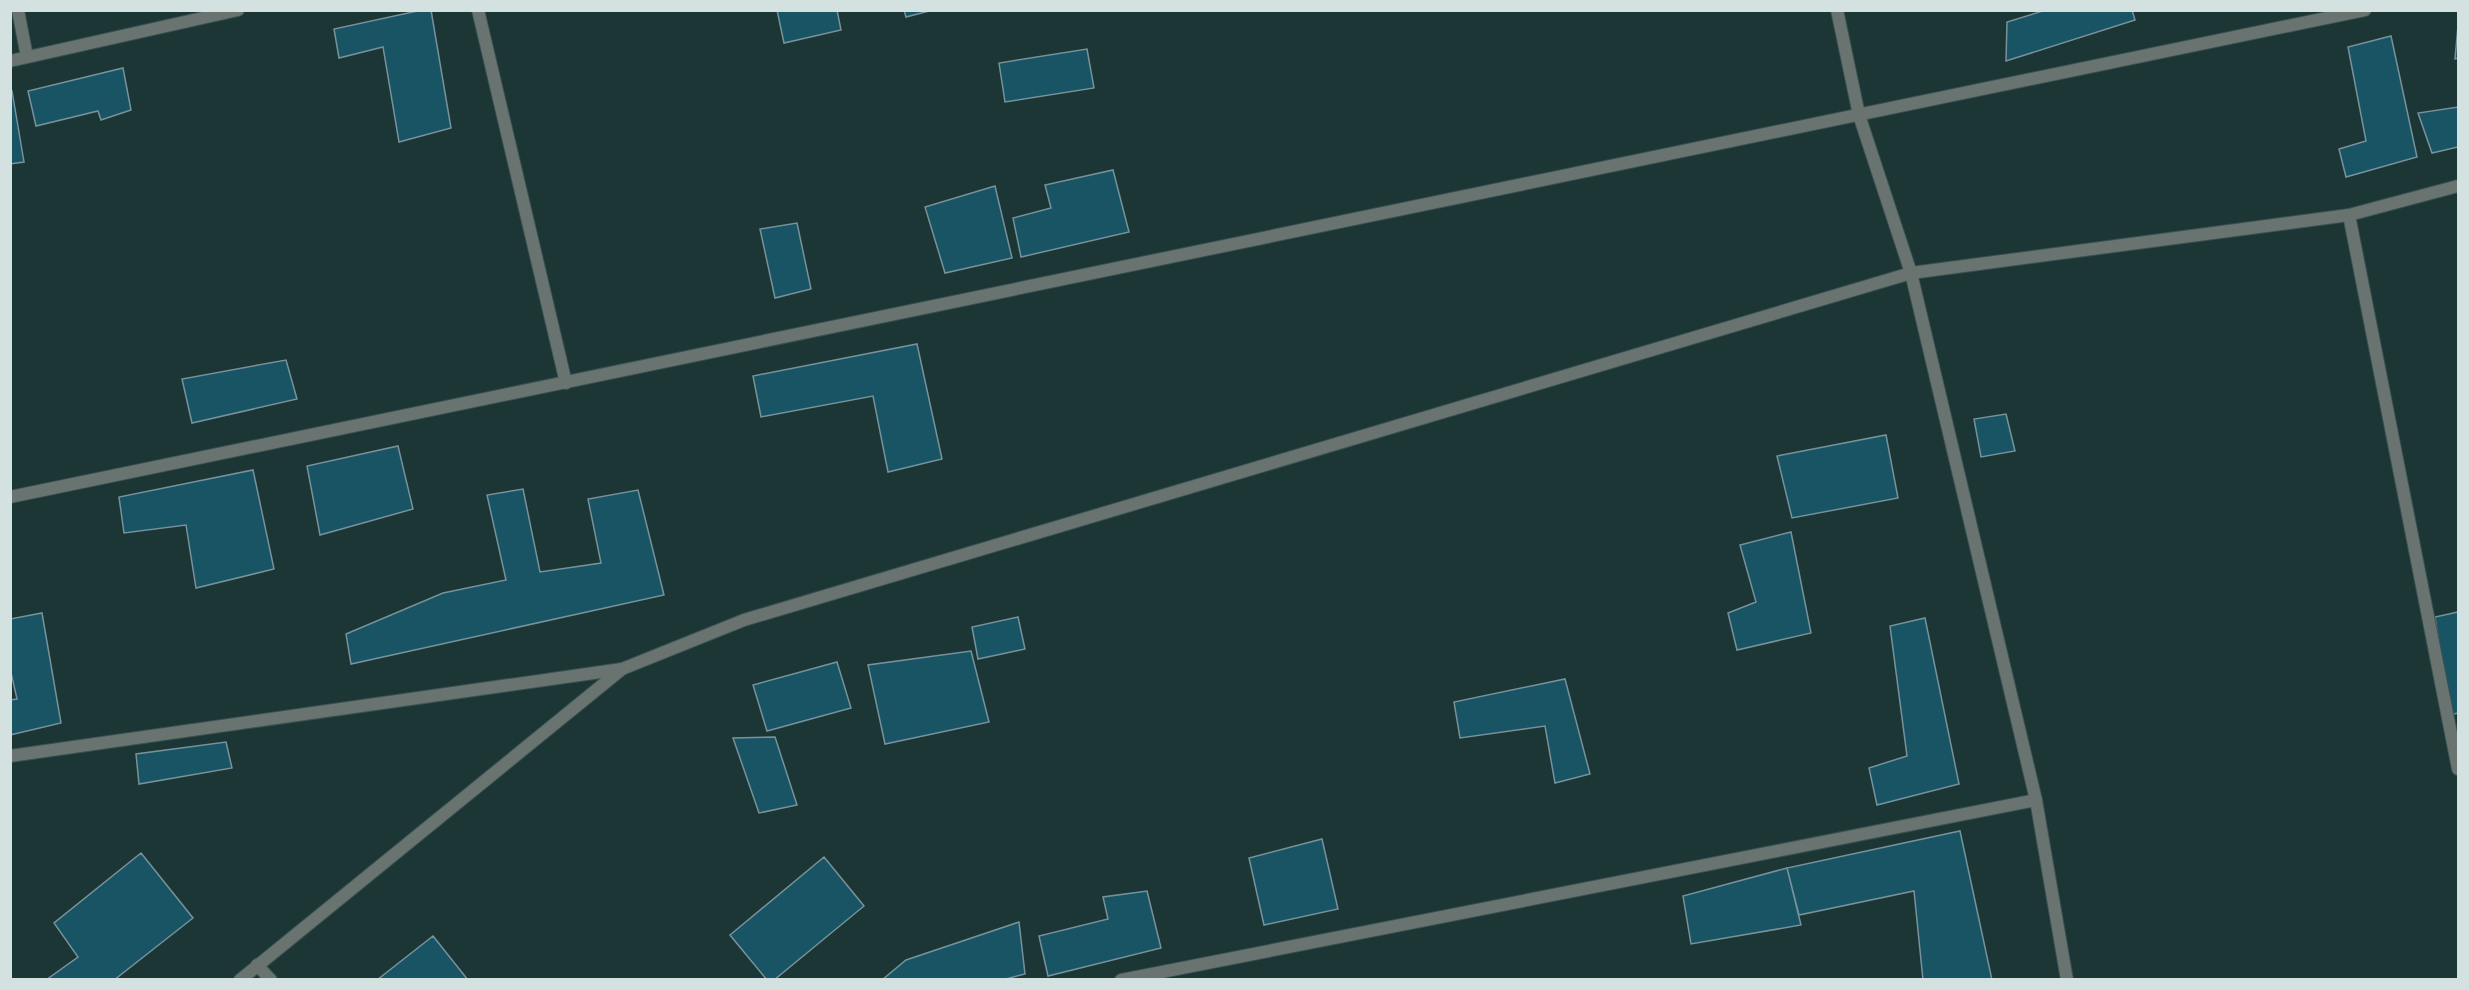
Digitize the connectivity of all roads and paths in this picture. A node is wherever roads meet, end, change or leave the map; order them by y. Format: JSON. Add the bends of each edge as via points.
{"nodes":[{"id":1,"x":18,"y":10,"type":"edge"},
{"id":2,"x":238,"y":10,"type":"edge"},
{"id":3,"x":478,"y":10,"type":"edge"},
{"id":4,"x":1837,"y":10,"type":"edge"},
{"id":5,"x":2365,"y":10,"type":"edge"},
{"id":6,"x":27,"y":57,"type":"junction"},
{"id":7,"x":10,"y":61,"type":"edge"},
{"id":8,"x":1859,"y":115,"type":"junction"},
{"id":9,"x":2458,"y":186,"type":"edge"},
{"id":10,"x":2349,"y":215,"type":"junction"},
{"id":11,"x":1911,"y":273,"type":"junction"},
{"id":12,"x":566,"y":383,"type":"junction"},
{"id":13,"x":10,"y":498,"type":"edge"},
{"id":14,"x":622,"y":669,"type":"junction"},
{"id":15,"x":10,"y":756,"type":"edge"},
{"id":16,"x":2458,"y":769,"type":"edge"},
{"id":17,"x":2036,"y":800,"type":"junction"},
{"id":18,"x":257,"y":965,"type":"junction"},
{"id":19,"x":240,"y":980,"type":"edge"},
{"id":20,"x":271,"y":980,"type":"edge"},
{"id":21,"x":1121,"y":980,"type":"edge"},
{"id":22,"x":2067,"y":980,"type":"edge"}],
"edges":[{"from":1,"to":6,"type":"street"},
{"from":2,"to":6,"type":"street"},
{"from":3,"to":12,"type":"street"},
{"from":4,"to":8,"type":"street"},
{"from":5,"to":8,"type":"street"},
{"from":6,"to":7,"type":"street"},
{"from":8,"to":11,"type":"street"},
{"from":8,"to":12,"type":"street"},
{"from":9,"to":10,"type":"street"},
{"from":10,"to":11,"type":"street"},
{"from":10,"to":16,"type":"street"},
{"from":11,"to":14,"type":"street","via":[[744,620]]},
{"from":11,"to":17,"type":"street"},
{"from":12,"to":13,"type":"street"},
{"from":14,"to":15,"type":"street"},
{"from":14,"to":18,"type":"street"},
{"from":17,"to":21,"type":"street"},
{"from":17,"to":22,"type":"street"},
{"from":18,"to":19,"type":"street"},
{"from":18,"to":20,"type":"street"}]}
